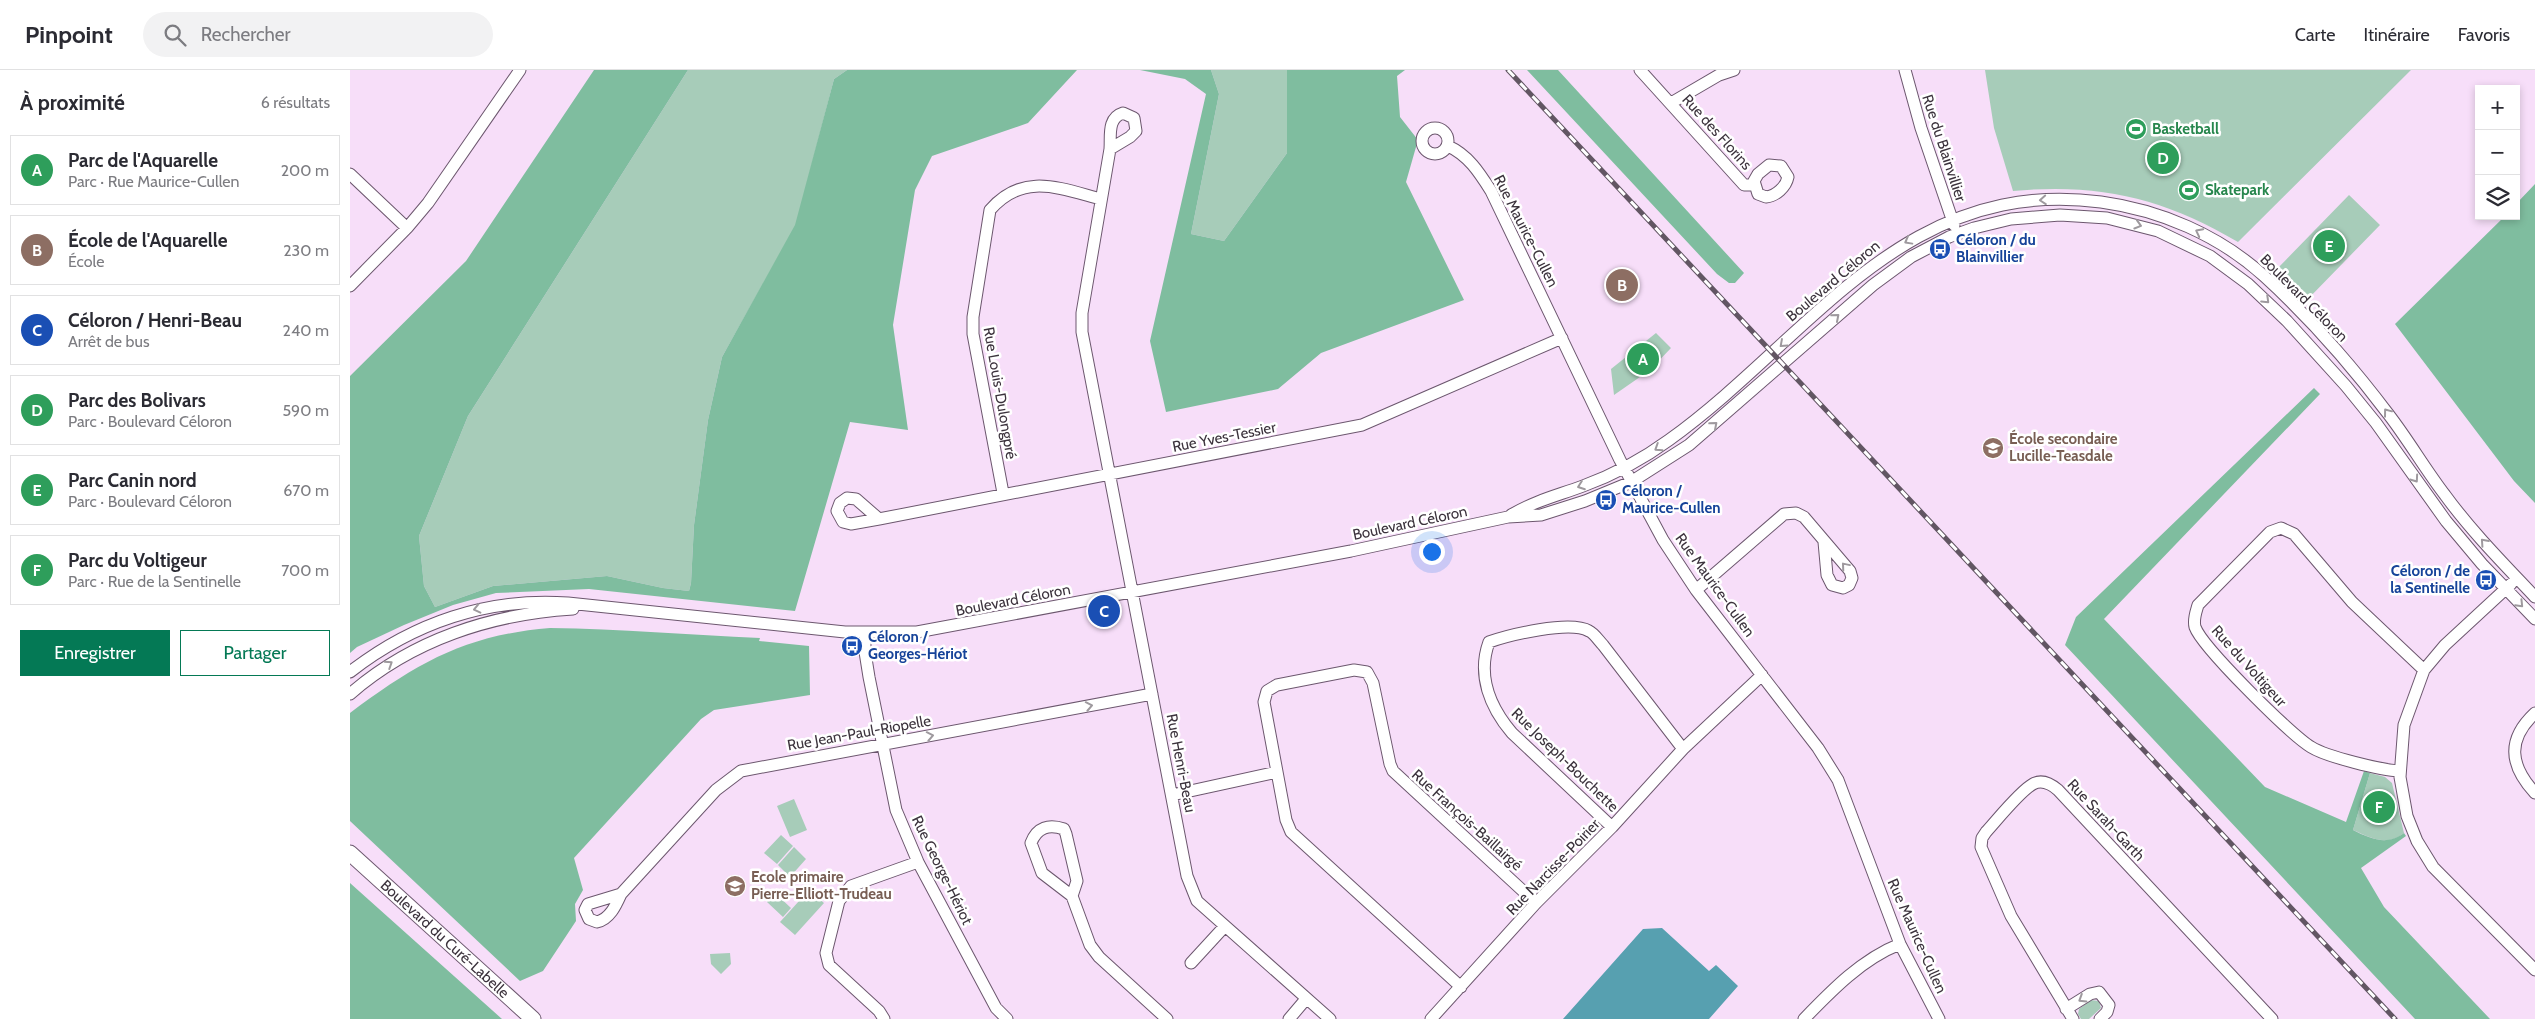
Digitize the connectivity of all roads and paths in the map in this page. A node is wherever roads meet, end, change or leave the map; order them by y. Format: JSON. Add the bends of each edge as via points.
{"nodes":[{"id":1,"x":520,"y":70,"type":"edge"},
{"id":2,"x":1640,"y":70,"type":"edge"},
{"id":3,"x":1734,"y":70,"type":"edge"},
{"id":4,"x":1905,"y":70,"type":"edge"},
{"id":5,"x":1671,"y":103,"type":"junction"},
{"id":6,"x":1448,"y":146,"type":"dead end"},
{"id":7,"x":1110,"y":149,"type":"dead end"},
{"id":8,"x":350,"y":174,"type":"edge"},
{"id":9,"x":1754,"y":185,"type":"dead end"},
{"id":10,"x":1101,"y":198,"type":"junction"},
{"id":11,"x":1952,"y":220,"type":"junction"},
{"id":12,"x":407,"y":228,"type":"junction"},
{"id":13,"x":1957,"y":234,"type":"junction"},
{"id":14,"x":350,"y":286,"type":"edge"},
{"id":15,"x":1562,"y":338,"type":"junction"},
{"id":16,"x":1624,"y":468,"type":"junction"},
{"id":17,"x":1110,"y":474,"type":"junction"},
{"id":18,"x":1631,"y":482,"type":"junction"},
{"id":19,"x":1002,"y":493,"type":"junction"},
{"id":20,"x":1508,"y":517,"type":"junction"},
{"id":21,"x":878,"y":519,"type":"dead end"},
{"id":22,"x":1824,"y":542,"type":"dead end"},
{"id":23,"x":2517,"y":578,"type":"junction"},
{"id":24,"x":2506,"y":589,"type":"junction"},
{"id":25,"x":1696,"y":590,"type":"junction"},
{"id":26,"x":1132,"y":592,"type":"junction"},
{"id":27,"x":2535,"y":597,"type":"edge"},
{"id":28,"x":607,"y":608,"type":"junction"},
{"id":29,"x":2535,"y":619,"type":"edge"},
{"id":30,"x":865,"y":634,"type":"junction"},
{"id":31,"x":2424,"y":670,"type":"junction"},
{"id":32,"x":350,"y":672,"type":"edge"},
{"id":33,"x":1762,"y":675,"type":"junction"},
{"id":34,"x":350,"y":694,"type":"edge"},
{"id":35,"x":1152,"y":694,"type":"junction"},
{"id":36,"x":2535,"y":713,"type":"edge"},
{"id":37,"x":882,"y":744,"type":"junction"},
{"id":38,"x":1683,"y":749,"type":"junction"},
{"id":39,"x":2400,"y":771,"type":"junction"},
{"id":40,"x":1277,"y":772,"type":"junction"},
{"id":41,"x":2535,"y":793,"type":"edge"},
{"id":42,"x":1172,"y":795,"type":"junction"},
{"id":43,"x":1612,"y":828,"type":"junction"},
{"id":44,"x":352,"y":853,"type":"edge"},
{"id":45,"x":918,"y":862,"type":"junction"},
{"id":46,"x":621,"y":894,"type":"dead end"},
{"id":47,"x":1072,"y":896,"type":"junction"},
{"id":48,"x":1536,"y":903,"type":"junction"},
{"id":49,"x":1225,"y":926,"type":"junction"},
{"id":50,"x":1900,"y":944,"type":"junction"},
{"id":51,"x":1191,"y":963,"type":"dead end"},
{"id":52,"x":2535,"y":970,"type":"edge"},
{"id":53,"x":1461,"y":987,"type":"junction"},
{"id":54,"x":1306,"y":999,"type":"junction"},
{"id":55,"x":2069,"y":1014,"type":"edge"},
{"id":56,"x":533,"y":1019,"type":"edge"},
{"id":57,"x":884,"y":1019,"type":"edge"},
{"id":58,"x":1006,"y":1019,"type":"edge"},
{"id":59,"x":1167,"y":1019,"type":"edge"},
{"id":60,"x":1289,"y":1019,"type":"edge"},
{"id":61,"x":1330,"y":1019,"type":"edge"},
{"id":62,"x":1431,"y":1019,"type":"edge"},
{"id":63,"x":1804,"y":1019,"type":"edge"},
{"id":64,"x":1940,"y":1019,"type":"edge"},
{"id":65,"x":2100,"y":1019,"type":"edge"},
{"id":66,"x":2272,"y":1019,"type":"edge"}],
"edges":[{"from":1,"to":12,"type":"street","via":[[428,203]]},
{"from":2,"to":5,"type":"street","name":"Rue des Florins"},
{"from":3,"to":5,"type":"street","via":[[1719,75]]},
{"from":4,"to":11,"type":"street","name":"Rue du Blainvillier"},
{"from":5,"to":9,"type":"street","name":"Rue des Florins","via":[[1744,185]]},
{"from":6,"to":15,"type":"street","name":"Rue Maurice-Cullen","via":[[1461,151],[1491,190]]},
{"from":7,"to":10,"type":"street"},
{"from":8,"to":12,"type":"street"},
{"from":10,"to":17,"type":"street","via":[[1082,313],[1082,332]]},
{"from":10,"to":19,"type":"street","name":"Rue Louis-Dulongpré","via":[[1045,185],[1028,186],[1002,196],[990,210],[973,329]]},
{"from":11,"to":13,"type":"street","name":"Rue du Blainvillier"},
{"from":11,"to":16,"type":"street","name":"Boulevard Céloron","one_way":true,"via":[[1905,243],[1873,264],[1699,417],[1655,450]]},
{"from":23,"to":11,"type":"street","name":"Boulevard Céloron","one_way":true,"via":[[2461,515],[2389,415],[2342,358],[2270,281],[2222,245],[2163,216],[2092,201],[2015,203]]},
{"from":12,"to":14,"type":"street"},
{"from":18,"to":13,"type":"street","name":"Boulevard Céloron","one_way":true,"via":[[1703,434],[1887,273]]},
{"from":13,"to":24,"type":"street","name":"Boulevard Céloron","one_way":true,"via":[[2017,218],[2090,216],[2158,231],[2210,256],[2257,291],[2330,368],[2372,418],[2437,510]]},
{"from":15,"to":16,"type":"street","name":"Rue Maurice-Cullen"},
{"from":15,"to":17,"type":"street","name":"Rue Yves-Tessier","via":[[1362,426]]},
{"from":16,"to":18,"type":"street","name":"Rue Maurice-Cullen"},
{"from":16,"to":20,"type":"street","name":"Boulevard Céloron","one_way":true,"via":[[1537,500]]},
{"from":17,"to":19,"type":"street","name":"Rue Yves-Tessier"},
{"from":17,"to":26,"type":"street"},
{"from":18,"to":20,"type":"street","name":"Boulevard Céloron","via":[[1540,515]]},
{"from":18,"to":25,"type":"street","name":"Rue Maurice-Cullen"},
{"from":19,"to":21,"type":"street","name":"Rue Yves-Tessier"},
{"from":20,"to":26,"type":"street","name":"Boulevard Céloron"},
{"from":22,"to":25,"type":"street","via":[[1804,518],[1796,513],[1784,514]]},
{"from":23,"to":24,"type":"street"},
{"from":23,"to":27,"type":"street","name":"Boulevard Céloron"},
{"from":24,"to":29,"type":"street","name":"Boulevard Céloron","one_way":true},
{"from":24,"to":31,"type":"street","via":[[2445,645]]},
{"from":25,"to":33,"type":"street","name":"Rue Maurice-Cullen"},
{"from":26,"to":30,"type":"street","name":"Boulevard Céloron","via":[[929,631]]},
{"from":26,"to":35,"type":"street","name":"Rue Henri-Beau"},
{"from":28,"to":30,"type":"street","name":"Boulevard Céloron"},
{"from":28,"to":32,"type":"street","name":"Boulevard Céloron","one_way":true,"via":[[534,601],[479,609],[404,637]]},
{"from":34,"to":28,"type":"street","name":"Boulevard Céloron","one_way":true,"via":[[405,654],[464,629],[537,613]]},
{"from":30,"to":37,"type":"street","name":"Rue George-Hériot","via":[[865,652]]},
{"from":31,"to":39,"type":"street","via":[[2404,725]]},
{"from":31,"to":39,"type":"street","name":"Rue du Voltigeur","via":[[2352,602],[2294,534],[2281,528],[2270,532],[2198,605],[2194,616],[2200,636],[2274,718],[2312,748],[2367,766]]},
{"from":33,"to":38,"type":"street","name":"Rue Narcisse-Poirier"},
{"from":33,"to":50,"type":"street","name":"Rue Maurice-Cullen","via":[[1818,748],[1838,780]]},
{"from":37,"to":35,"type":"street","name":"Rue Jean-Paul-Riopelle","one_way":true},
{"from":35,"to":42,"type":"street","name":"Rue Henri-Beau"},
{"from":36,"to":41,"type":"street","via":[[2518,734],[2514,749],[2515,765],[2523,781]]},
{"from":37,"to":45,"type":"street","name":"Rue George-Hériot","via":[[896,810]]},
{"from":37,"to":46,"type":"street","name":"Rue Jean-Paul-Riopelle","via":[[737,772],[716,790]]},
{"from":38,"to":43,"type":"street","name":"Rue Narcisse-Poirier"},
{"from":38,"to":43,"type":"street","name":"Rue Joseph-Bouchette","via":[[1589,630],[1569,627],[1506,636],[1488,642],[1483,659],[1488,696],[1498,717]]},
{"from":39,"to":52,"type":"street","via":[[2407,816],[2433,867]]},
{"from":40,"to":42,"type":"street"},
{"from":40,"to":48,"type":"street","name":"Rue François-Baillairgé","via":[[1264,702],[1267,691],[1277,685],[1354,670],[1367,672],[1373,682],[1393,771]]},
{"from":40,"to":53,"type":"street","name":"Rue François-Baillairgé","via":[[1291,832]]},
{"from":42,"to":49,"type":"street","name":"Rue Henri-Beau","via":[[1188,876],[1197,900]]},
{"from":43,"to":48,"type":"street","name":"Rue Narcisse-Poirier"},
{"from":44,"to":56,"type":"main road","name":"Boulevard du Curé-Labelle"},
{"from":45,"to":57,"type":"street","via":[[851,886],[839,901],[826,953],[829,965]]},
{"from":45,"to":58,"type":"street","name":"Rue George-Hériot","via":[[996,1008]]},
{"from":47,"to":47,"type":"street","via":[[1077,881],[1064,829],[1043,827],[1031,843],[1036,862],[1042,873]]},
{"from":47,"to":59,"type":"street","via":[[1094,951]]},
{"from":48,"to":53,"type":"street","name":"Rue Narcisse-Poirier"},
{"from":49,"to":51,"type":"street"},
{"from":49,"to":54,"type":"street","name":"Rue Henri-Beau"},
{"from":50,"to":63,"type":"street","via":[[1852,972]]},
{"from":50,"to":64,"type":"street","name":"Rue Maurice-Cullen"},
{"from":53,"to":62,"type":"street","name":"Rue Narcisse-Poirier"},
{"from":54,"to":60,"type":"street"},
{"from":54,"to":61,"type":"street","name":"Rue Henri-Beau"},
{"from":65,"to":55,"type":"street","name":"Rue Sarah-Garth","one_way":true,"via":[[2109,1005],[2100,992],[2090,994]]},
{"from":55,"to":66,"type":"street","name":"Rue Sarah-Garth","via":[[2011,916],[1981,847],[1986,832],[2027,789],[2039,782],[2058,790]]}]}
